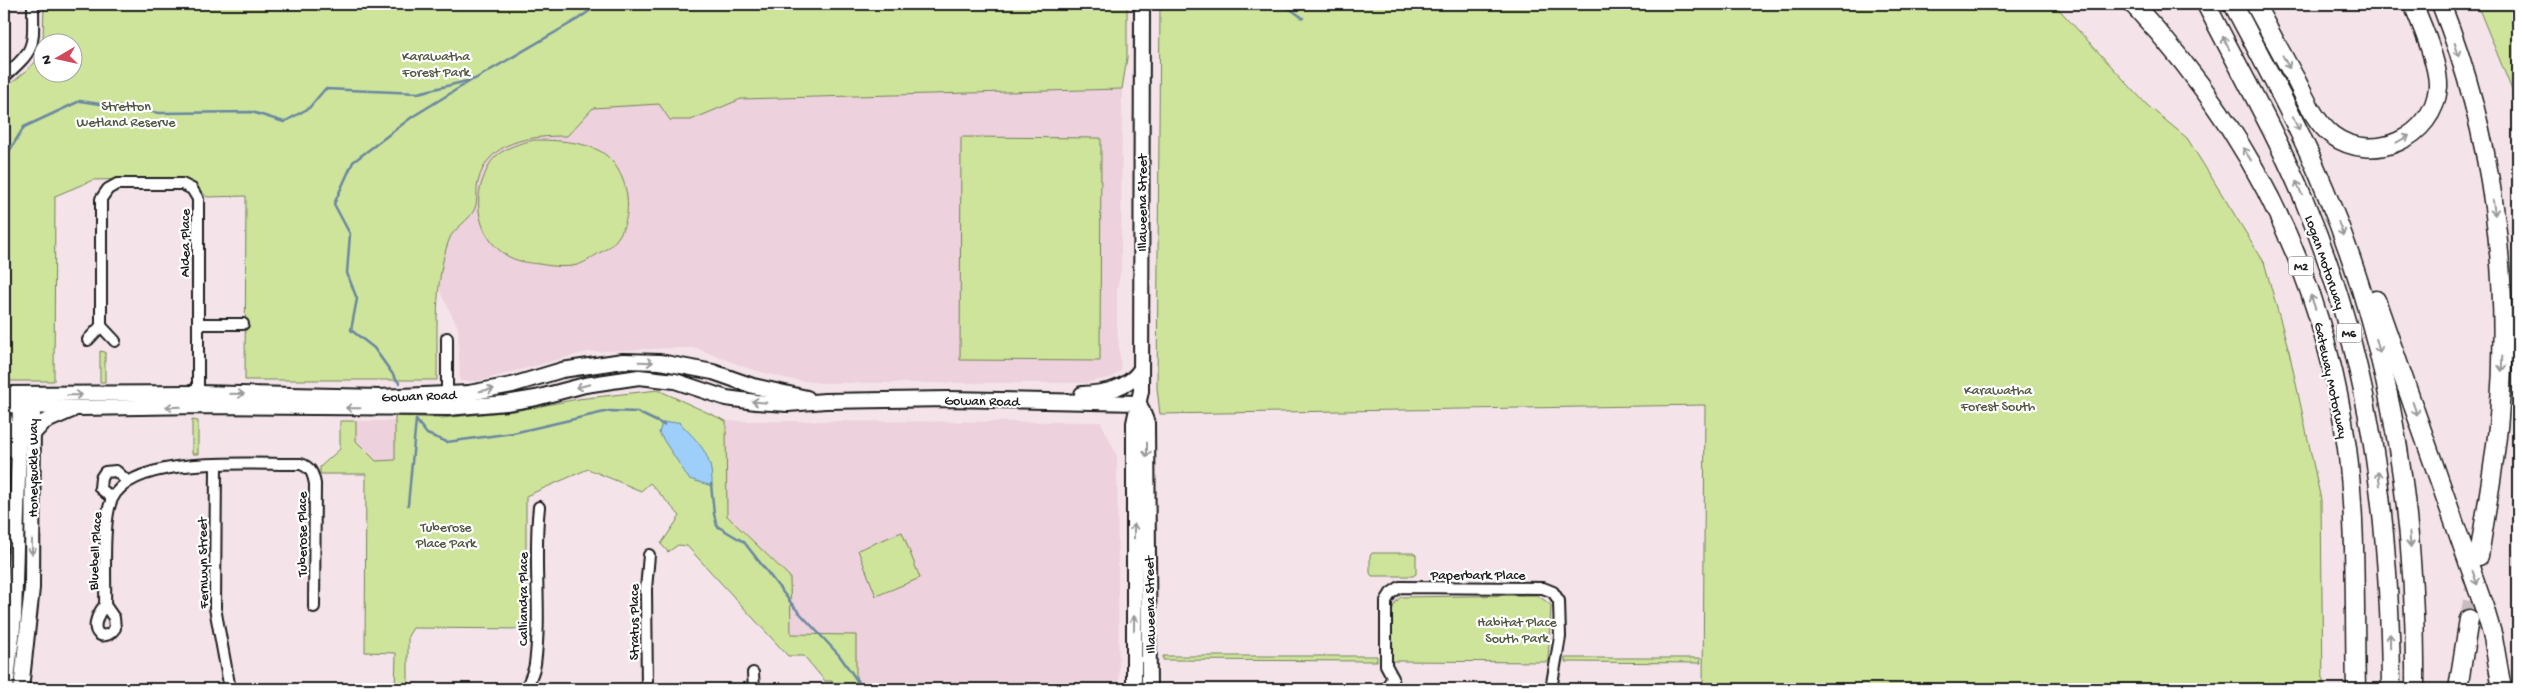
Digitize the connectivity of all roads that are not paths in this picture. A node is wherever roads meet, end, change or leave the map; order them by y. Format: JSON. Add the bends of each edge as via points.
{"nodes":[{"id":1,"x":34,"y":4,"type":"edge"},
{"id":2,"x":1142,"y":4,"type":"edge"},
{"id":3,"x":2133,"y":4,"type":"edge"},
{"id":4,"x":2206,"y":4,"type":"edge"},
{"id":5,"x":2233,"y":4,"type":"edge"},
{"id":6,"x":2255,"y":4,"type":"edge"},
{"id":7,"x":2413,"y":4,"type":"edge"},
{"id":8,"x":2441,"y":4,"type":"edge"},
{"id":9,"x":4,"y":77,"type":"edge"},
{"id":10,"x":2359,"y":282,"type":"junction"},
{"id":11,"x":198,"y":324,"type":"junction"},
{"id":12,"x":243,"y":324,"type":"dead end"},
{"id":13,"x":101,"y":326,"type":"junction"},
{"id":14,"x":447,"y":338,"type":"dead end"},
{"id":15,"x":88,"y":340,"type":"dead end"},
{"id":16,"x":115,"y":341,"type":"dead end"},
{"id":17,"x":1141,"y":369,"type":"junction"},
{"id":18,"x":4,"y":394,"type":"edge"},
{"id":19,"x":447,"y":394,"type":"junction"},
{"id":20,"x":198,"y":400,"type":"junction"},
{"id":21,"x":1044,"y":400,"type":"junction"},
{"id":22,"x":825,"y":401,"type":"junction"},
{"id":23,"x":26,"y":402,"type":"junction"},
{"id":24,"x":1139,"y":403,"type":"junction"},
{"id":25,"x":4,"y":405,"type":"edge"},
{"id":26,"x":80,"y":408,"type":"junction"},
{"id":27,"x":4,"y":417,"type":"edge"},
{"id":28,"x":33,"y":434,"type":"junction"},
{"id":29,"x":216,"y":465,"type":"junction"},
{"id":30,"x":127,"y":481,"type":"junction"},
{"id":31,"x":112,"y":498,"type":"junction"},
{"id":32,"x":16,"y":501,"type":"junction"},
{"id":33,"x":540,"y":506,"type":"dead end"},
{"id":34,"x":648,"y":555,"type":"dead end"},
{"id":35,"x":2479,"y":556,"type":"tunnel mouth"},
{"id":36,"x":105,"y":605,"type":"dead end"},
{"id":37,"x":314,"y":607,"type":"dead end"},
{"id":38,"x":2469,"y":619,"type":"tunnel mouth"},
{"id":39,"x":1134,"y":649,"type":"junction"},
{"id":40,"x":1150,"y":649,"type":"junction"},
{"id":41,"x":753,"y":673,"type":"dead end"},
{"id":42,"x":6,"y":689,"type":"edge"},
{"id":43,"x":21,"y":689,"type":"edge"},
{"id":44,"x":230,"y":689,"type":"edge"},
{"id":45,"x":526,"y":689,"type":"edge"},
{"id":46,"x":647,"y":689,"type":"edge"},
{"id":47,"x":754,"y":689,"type":"edge"},
{"id":48,"x":1134,"y":689,"type":"edge"},
{"id":49,"x":1149,"y":689,"type":"edge"},
{"id":50,"x":1385,"y":689,"type":"edge"},
{"id":51,"x":1551,"y":689,"type":"edge"},
{"id":52,"x":2356,"y":689,"type":"edge"},
{"id":53,"x":2391,"y":689,"type":"edge"},
{"id":54,"x":2415,"y":689,"type":"edge"},
{"id":55,"x":2458,"y":689,"type":"edge"},
{"id":56,"x":2502,"y":689,"type":"edge"}],
"edges":[{"from":1,"to":9,"type":"street","via":[[32,46],[25,58]]},
{"from":2,"to":17,"type":"main road","name":"Illaweena Street"},
{"from":52,"to":3,"type":"highway","name":"Gateway Motorway","number":"M2","one_way":true,"via":[[2347,450],[2328,348],[2315,305],[2298,258],[2255,166],[2193,72]]},
{"from":53,"to":4,"type":"highway","name":"Logan Motorway","number":"M6","one_way":true,"via":[[2382,496],[2373,437],[2348,329],[2326,258],[2291,171]]},
{"from":5,"to":10,"type":"highway","name":"Logan Motorway","number":"M6","one_way":true,"via":[[2309,152]]},
{"from":6,"to":7,"type":"highway","one_way":true,"via":[[2322,125],[2343,141],[2373,148],[2388,146],[2412,134],[2430,115],[2434,103],[2437,75]]},
{"from":8,"to":35,"type":"highway","one_way":true,"via":[[2479,127],[2491,186],[2499,254],[2503,315],[2502,380]]},
{"from":10,"to":54,"type":"highway","name":"Logan Motorway","number":"M6","one_way":true,"via":[[2390,398],[2405,488],[2412,559]]},
{"from":10,"to":56,"type":"highway","one_way":true,"via":[[2374,292],[2440,477],[2486,610]]},
{"from":11,"to":12,"type":"street"},
{"from":11,"to":13,"type":"street","name":"Aldea Place","via":[[198,199],[192,189],[182,184],[116,184],[101,199]]},
{"from":11,"to":20,"type":"street","name":"Aldea Place"},
{"from":13,"to":15,"type":"street"},
{"from":13,"to":16,"type":"street"},
{"from":14,"to":19,"type":"street"},
{"from":17,"to":21,"type":"main road","via":[[1130,381],[1107,391]]},
{"from":17,"to":24,"type":"main road","name":"Illaweena Street"},
{"from":18,"to":23,"type":"main road","name":"Gowan Road"},
{"from":20,"to":19,"type":"main road","name":"Gowan Road","one_way":true},
{"from":19,"to":22,"type":"main road","name":"Gowan Road","one_way":true,"via":[[483,392],[562,370],[623,361],[660,362],[713,372],[753,386]]},
{"from":22,"to":20,"type":"main road","name":"Gowan Road","one_way":true,"via":[[756,402],[726,398],[675,381],[639,377],[585,385],[506,403],[448,408]]},
{"from":23,"to":20,"type":"main road","name":"Gowan Road","one_way":true},
{"from":20,"to":26,"type":"main road","name":"Gowan Road","one_way":true},
{"from":21,"to":22,"type":"main road","name":"Gowan Road"},
{"from":21,"to":24,"type":"main road","name":"Gowan Road"},
{"from":23,"to":25,"type":"main road","name":"Gowan Road"},
{"from":23,"to":26,"type":"main road","name":"Gowan Road"},
{"from":23,"to":28,"type":"main road","name":"Honeysuckle Way"},
{"from":23,"to":32,"type":"main road","name":"Honeysuckle Way"},
{"from":39,"to":24,"type":"main road","name":"Illaweena Street","one_way":true,"via":[[1134,424]]},
{"from":24,"to":40,"type":"main road","name":"Illaweena Street","one_way":true,"via":[[1147,423]]},
{"from":26,"to":28,"type":"main road","via":[[44,422]]},
{"from":27,"to":32,"type":"main road","via":[[15,454]]},
{"from":28,"to":43,"type":"main road","name":"Honeysuckle Way","one_way":true,"via":[[32,588]]},
{"from":29,"to":30,"type":"street","via":[[195,464],[163,469]]},
{"from":29,"to":37,"type":"street","name":"Tuberose Place","via":[[301,464],[313,473]]},
{"from":29,"to":44,"type":"street","name":"Fernwyn Street","via":[[215,608]]},
{"from":30,"to":31,"type":"street","name":"Bluebell Place"},
{"from":30,"to":31,"type":"street","name":"Bluebell Place","via":[[116,470],[105,472],[100,488]]},
{"from":31,"to":36,"type":"street","name":"Bluebell Place","via":[[108,513]]},
{"from":32,"to":42,"type":"main road","name":"Honeysuckle Way","via":[[14,618]]},
{"from":33,"to":45,"type":"street","name":"Calliandra Place","via":[[536,538],[535,666]]},
{"from":34,"to":46,"type":"street","name":"Stratus Place"},
{"from":38,"to":55,"type":"highway"},
{"from":39,"to":40,"type":"main road"},
{"from":39,"to":48,"type":"main road","name":"Illaweena Street"},
{"from":40,"to":49,"type":"main road","name":"Illaweena Street"},
{"from":41,"to":47,"type":"street"},
{"from":50,"to":51,"type":"street","name":"Paperbark Place","via":[[1394,678],[1386,665],[1386,601],[1400,587],[1543,588],[1553,592],[1560,601],[1560,637]]}]}
